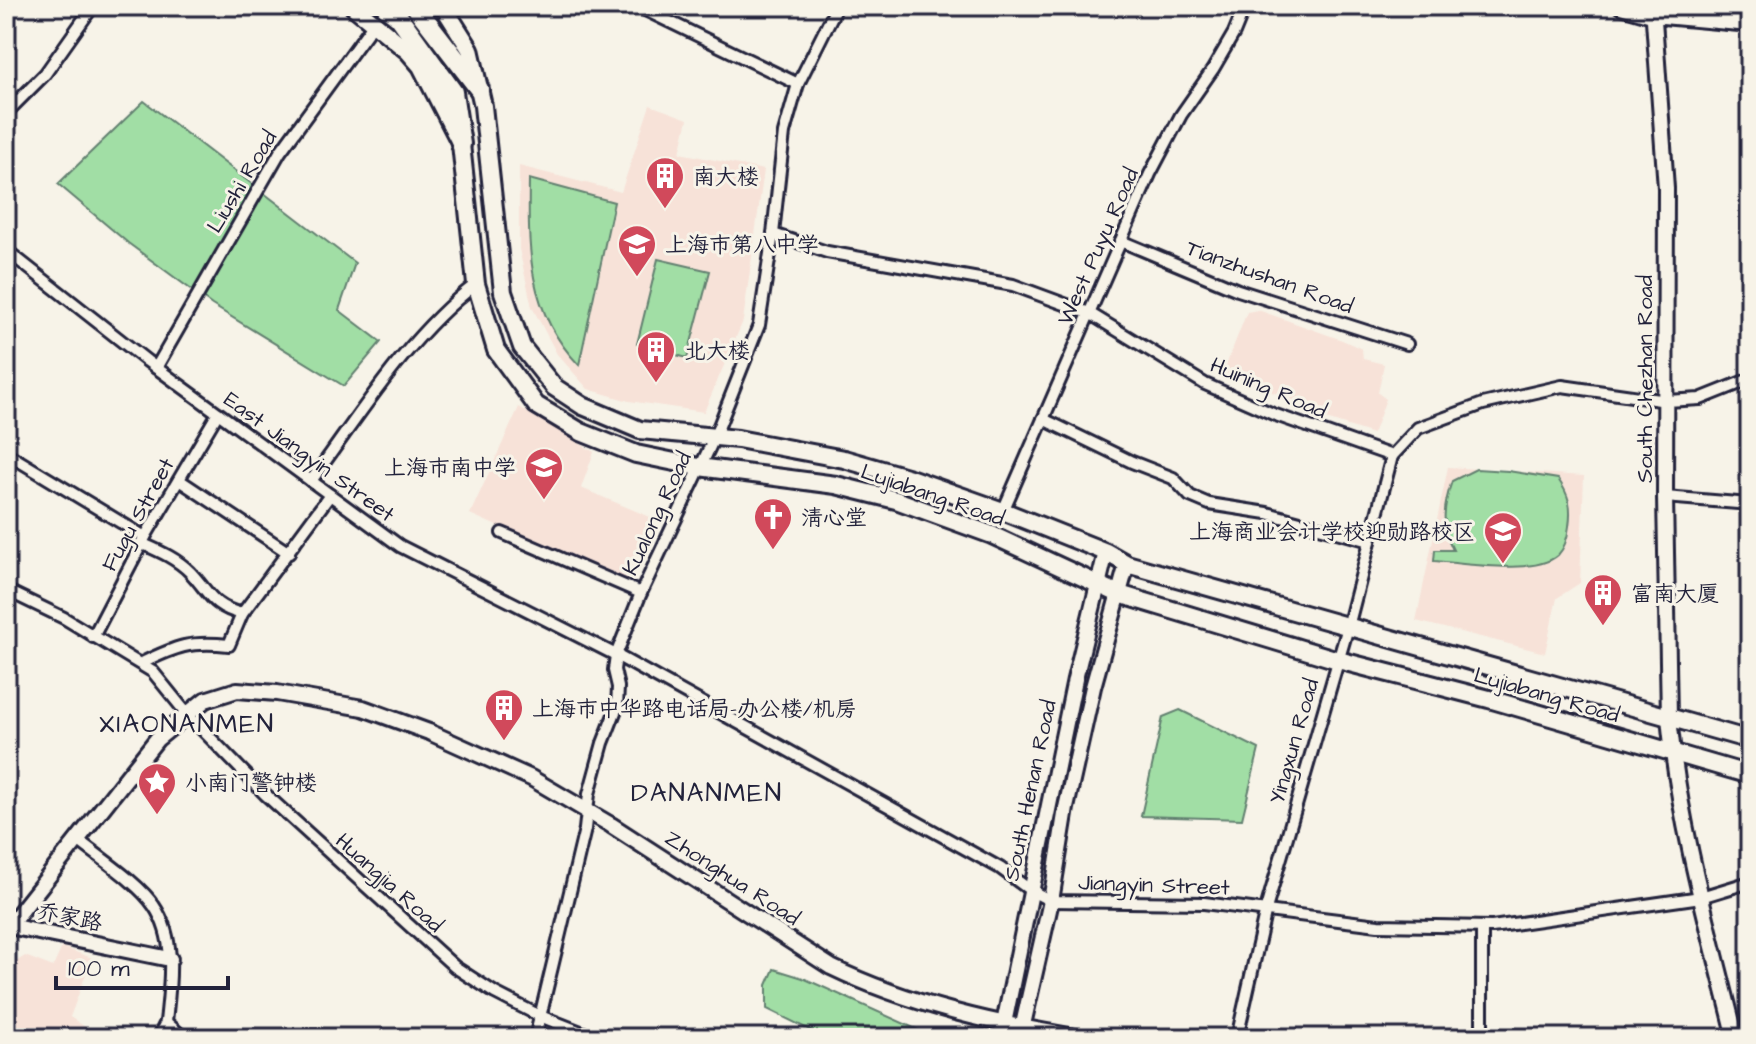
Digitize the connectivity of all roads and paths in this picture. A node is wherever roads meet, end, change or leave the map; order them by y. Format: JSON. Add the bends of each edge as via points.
{"nodes":[{"id":1,"x":93,"y":6,"type":"edge"},
{"id":2,"x":353,"y":6,"type":"edge"},
{"id":3,"x":637,"y":6,"type":"edge"},
{"id":4,"x":837,"y":6,"type":"edge"},
{"id":5,"x":1245,"y":6,"type":"edge"},
{"id":6,"x":1621,"y":6,"type":"edge"},
{"id":7,"x":445,"y":7,"type":"edge"},
{"id":8,"x":418,"y":8,"type":"edge"},
{"id":9,"x":1653,"y":10,"type":"edge"},
{"id":10,"x":392,"y":12,"type":"edge"},
{"id":11,"x":374,"y":23,"type":"junction"},
{"id":12,"x":1750,"y":24,"type":"edge"},
{"id":13,"x":798,"y":84,"type":"junction"},
{"id":14,"x":479,"y":89,"type":"junction"},
{"id":15,"x":7,"y":111,"type":"edge"},
{"id":16,"x":461,"y":144,"type":"junction"},
{"id":17,"x":773,"y":234,"type":"junction"},
{"id":18,"x":1121,"y":241,"type":"junction"},
{"id":19,"x":6,"y":250,"type":"edge"},
{"id":20,"x":476,"y":284,"type":"junction"},
{"id":21,"x":1089,"y":313,"type":"junction"},
{"id":22,"x":1407,"y":344,"type":"dead end"},
{"id":23,"x":156,"y":368,"type":"junction"},
{"id":24,"x":1750,"y":379,"type":"edge"},
{"id":25,"x":1667,"y":401,"type":"junction"},
{"id":26,"x":218,"y":413,"type":"junction"},
{"id":27,"x":1043,"y":419,"type":"junction"},
{"id":28,"x":715,"y":436,"type":"junction"},
{"id":29,"x":6,"y":453,"type":"edge"},
{"id":30,"x":1392,"y":456,"type":"junction"},
{"id":31,"x":699,"y":467,"type":"junction"},
{"id":32,"x":179,"y":480,"type":"junction"},
{"id":33,"x":311,"y":481,"type":"junction"},
{"id":34,"x":330,"y":495,"type":"junction"},
{"id":35,"x":1665,"y":497,"type":"junction"},
{"id":36,"x":1750,"y":504,"type":"edge"},
{"id":37,"x":1003,"y":511,"type":"junction"},
{"id":38,"x":502,"y":533,"type":"dead end"},
{"id":39,"x":143,"y":540,"type":"junction"},
{"id":40,"x":1370,"y":541,"type":"junction"},
{"id":41,"x":1106,"y":552,"type":"junction"},
{"id":42,"x":289,"y":553,"type":"junction"},
{"id":43,"x":1127,"y":564,"type":"junction"},
{"id":44,"x":1097,"y":584,"type":"junction"},
{"id":45,"x":6,"y":590,"type":"edge"},
{"id":46,"x":641,"y":593,"type":"junction"},
{"id":47,"x":1119,"y":594,"type":"junction"},
{"id":48,"x":242,"y":614,"type":"junction"},
{"id":49,"x":1348,"y":627,"type":"junction"},
{"id":50,"x":93,"y":637,"type":"junction"},
{"id":51,"x":616,"y":655,"type":"junction"},
{"id":52,"x":1338,"y":660,"type":"junction"},
{"id":53,"x":142,"y":663,"type":"junction"},
{"id":54,"x":187,"y":714,"type":"junction"},
{"id":55,"x":1669,"y":717,"type":"junction"},
{"id":56,"x":1750,"y":740,"type":"edge"},
{"id":57,"x":1672,"y":753,"type":"junction"},
{"id":58,"x":1750,"y":775,"type":"edge"},
{"id":59,"x":588,"y":811,"type":"junction"},
{"id":60,"x":78,"y":840,"type":"junction"},
{"id":61,"x":1750,"y":882,"type":"edge"},
{"id":62,"x":1030,"y":890,"type":"junction"},
{"id":63,"x":1701,"y":897,"type":"junction"},
{"id":64,"x":1051,"y":901,"type":"junction"},
{"id":65,"x":1266,"y":909,"type":"junction"},
{"id":66,"x":7,"y":927,"type":"edge"},
{"id":67,"x":1482,"y":927,"type":"junction"},
{"id":68,"x":170,"y":959,"type":"junction"},
{"id":69,"x":540,"y":1016,"type":"junction"},
{"id":70,"x":166,"y":1022,"type":"junction"},
{"id":71,"x":1002,"y":1030,"type":"edge"},
{"id":72,"x":1021,"y":1032,"type":"edge"},
{"id":73,"x":158,"y":1038,"type":"edge"},
{"id":74,"x":184,"y":1038,"type":"edge"},
{"id":75,"x":535,"y":1038,"type":"edge"},
{"id":76,"x":596,"y":1038,"type":"edge"},
{"id":77,"x":1082,"y":1038,"type":"edge"},
{"id":78,"x":1237,"y":1038,"type":"edge"},
{"id":79,"x":1482,"y":1038,"type":"edge"},
{"id":80,"x":1736,"y":1038,"type":"edge"}],
"edges":[{"from":1,"to":15,"type":"street","via":[[45,74]]},
{"from":2,"to":11,"type":"main road","name":"Lujiabang Road"},
{"from":3,"to":13,"type":"street"},
{"from":4,"to":13,"type":"street","name":"Kualong Road"},
{"from":5,"to":18,"type":"street","name":"West Puyu Road","via":[[1213,69],[1181,115]]},
{"from":6,"to":9,"type":"street"},
{"from":7,"to":14,"type":"main road","name":"Lujiabang Road","via":[[470,49]]},
{"from":8,"to":14,"type":"highway"},
{"from":9,"to":12,"type":"street"},
{"from":9,"to":25,"type":"street","name":"South Chezhan Road","via":[[1666,188]]},
{"from":10,"to":16,"type":"highway","via":[[453,92]]},
{"from":11,"to":16,"type":"main road","name":"Lujiabang Road","via":[[421,66]]},
{"from":11,"to":23,"type":"street","name":"Liushi Road","via":[[280,152]]},
{"from":13,"to":17,"type":"street","name":"Kualong Road","via":[[784,133]]},
{"from":14,"to":28,"type":"main road","name":"Lujiabang Road","via":[[503,292],[522,347],[554,387],[583,406],[640,430]]},
{"from":16,"to":20,"type":"main road","name":"Lujiabang Road"},
{"from":17,"to":21,"type":"street","name":"Huining Road","via":[[827,252],[1013,285]]},
{"from":17,"to":28,"type":"street","name":"Kualong Road","via":[[759,325]]},
{"from":18,"to":21,"type":"street","name":"West Puyu Road"},
{"from":18,"to":22,"type":"street","name":"Tianzhushan Road","via":[[1238,290]]},
{"from":19,"to":23,"type":"street","name":"East Jiangyin Street"},
{"from":20,"to":31,"type":"main road","name":"Lujiabang Road","via":[[496,350],[536,405],[581,432],[636,454]]},
{"from":20,"to":33,"type":"street","via":[[413,344]]},
{"from":21,"to":27,"type":"street","name":"West Puyu Road"},
{"from":21,"to":30,"type":"street","name":"Huining Road","via":[[1205,384]]},
{"from":23,"to":26,"type":"street","name":"East Jiangyin Street"},
{"from":24,"to":25,"type":"street","via":[[1700,399]]},
{"from":25,"to":30,"type":"street","via":[[1562,386],[1483,404],[1418,428]]},
{"from":25,"to":35,"type":"street","name":"South Chezhan Road"},
{"from":26,"to":32,"type":"street","name":"Fugu Street"},
{"from":26,"to":33,"type":"street","name":"East Jiangyin Street"},
{"from":27,"to":37,"type":"street","name":"West Puyu Road"},
{"from":27,"to":40,"type":"street","via":[[1173,478],[1190,496],[1209,504],[1267,513]]},
{"from":28,"to":31,"type":"street","name":"Kualong Road"},
{"from":28,"to":37,"type":"main road","name":"Lujiabang Road","via":[[844,459]]},
{"from":29,"to":39,"type":"street"},
{"from":30,"to":40,"type":"street","name":"Yingxun Road"},
{"from":31,"to":44,"type":"main road","name":"Lujiabang Road","via":[[836,485],[896,500],[992,535]]},
{"from":31,"to":46,"type":"street","name":"Kualong Road"},
{"from":32,"to":39,"type":"street","name":"Fugu Street"},
{"from":32,"to":42,"type":"street"},
{"from":33,"to":34,"type":"street","name":"East Jiangyin Street"},
{"from":34,"to":42,"type":"street"},
{"from":34,"to":51,"type":"street","name":"East Jiangyin Street","via":[[400,546]]},
{"from":35,"to":36,"type":"street"},
{"from":35,"to":55,"type":"street","name":"South Chezhan Road"},
{"from":37,"to":41,"type":"main road","name":"Lujiabang Road"},
{"from":38,"to":46,"type":"street"},
{"from":39,"to":48,"type":"street","via":[[189,571],[224,609]]},
{"from":39,"to":50,"type":"street","name":"Fugu Street"},
{"from":40,"to":49,"type":"street","name":"Yingxun Road"},
{"from":41,"to":43,"type":"main road","name":"Lujiabang Road"},
{"from":41,"to":44,"type":"street","name":"South Henan Road"},
{"from":42,"to":48,"type":"street"},
{"from":43,"to":47,"type":"street","name":"South Henan Road"},
{"from":43,"to":49,"type":"main road","name":"Lujiabang Road"},
{"from":44,"to":47,"type":"main road","name":"Lujiabang Road"},
{"from":44,"to":62,"type":"street","name":"South Henan Road"},
{"from":45,"to":50,"type":"street","name":"Huangjia Road"},
{"from":46,"to":51,"type":"street","name":"Kualong Road"},
{"from":47,"to":52,"type":"main road","name":"Lujiabang Road"},
{"from":47,"to":64,"type":"street","name":"South Henan Road","via":[[1066,808]]},
{"from":48,"to":53,"type":"street","via":[[229,645],[178,646]]},
{"from":49,"to":52,"type":"street","name":"Yingxun Road"},
{"from":49,"to":55,"type":"main road","name":"Lujiabang Road"},
{"from":50,"to":53,"type":"street","name":"Huangjia Road"},
{"from":51,"to":59,"type":"street","name":"Kualong Road","via":[[617,707]]},
{"from":51,"to":62,"type":"street","name":"Jiangyin Street","via":[[1000,868]]},
{"from":52,"to":57,"type":"main road","name":"Lujiabang Road"},
{"from":52,"to":65,"type":"street","name":"Yingxun Road"},
{"from":53,"to":54,"type":"street","name":"Huangjia Road"},
{"from":54,"to":59,"type":"street","name":"Zhonghua Road","via":[[205,700],[237,690],[363,708],[531,778]]},
{"from":54,"to":60,"type":"street","name":"Zhonghua Road","via":[[157,739]]},
{"from":54,"to":69,"type":"street","name":"Huangjia Road","via":[[275,804],[455,967]]},
{"from":55,"to":56,"type":"main road","name":"Lujiabang Road"},
{"from":55,"to":57,"type":"street","name":"South Chezhan Road"},
{"from":57,"to":58,"type":"main road","name":"Lujiabang Road"},
{"from":57,"to":63,"type":"street","name":"South Chezhan Road"},
{"from":59,"to":69,"type":"street","name":"Kualong Road"},
{"from":59,"to":71,"type":"street","name":"Zhonghua Road","via":[[831,967],[868,985]]},
{"from":60,"to":66,"type":"street","name":"Zhonghua Road"},
{"from":60,"to":68,"type":"street","via":[[154,905]]},
{"from":61,"to":63,"type":"street","name":"Jiangyin Street"},
{"from":62,"to":64,"type":"street","name":"Jiangyin Street"},
{"from":62,"to":71,"type":"street","name":"South Henan Road"},
{"from":63,"to":67,"type":"street","name":"Jiangyin Street"},
{"from":63,"to":80,"type":"street","name":"South Chezhan Road"},
{"from":64,"to":65,"type":"street","name":"Jiangyin Street","via":[[1172,901]]},
{"from":64,"to":72,"type":"street","name":"South Henan Road"},
{"from":65,"to":67,"type":"street","name":"Jiangyin Street","via":[[1378,925]]},
{"from":65,"to":78,"type":"street","name":"Yingxun Road"},
{"from":66,"to":68,"type":"street","name":"乔家路"},
{"from":67,"to":79,"type":"street"},
{"from":68,"to":70,"type":"street"},
{"from":69,"to":75,"type":"street","name":"Kualong Road"},
{"from":69,"to":76,"type":"street","name":"Huangjia Road"},
{"from":70,"to":73,"type":"street"},
{"from":70,"to":74,"type":"street"},
{"from":71,"to":72,"type":"street","name":"Zhonghua Road"},
{"from":72,"to":77,"type":"street","name":"Zhonghua Road"}]}
